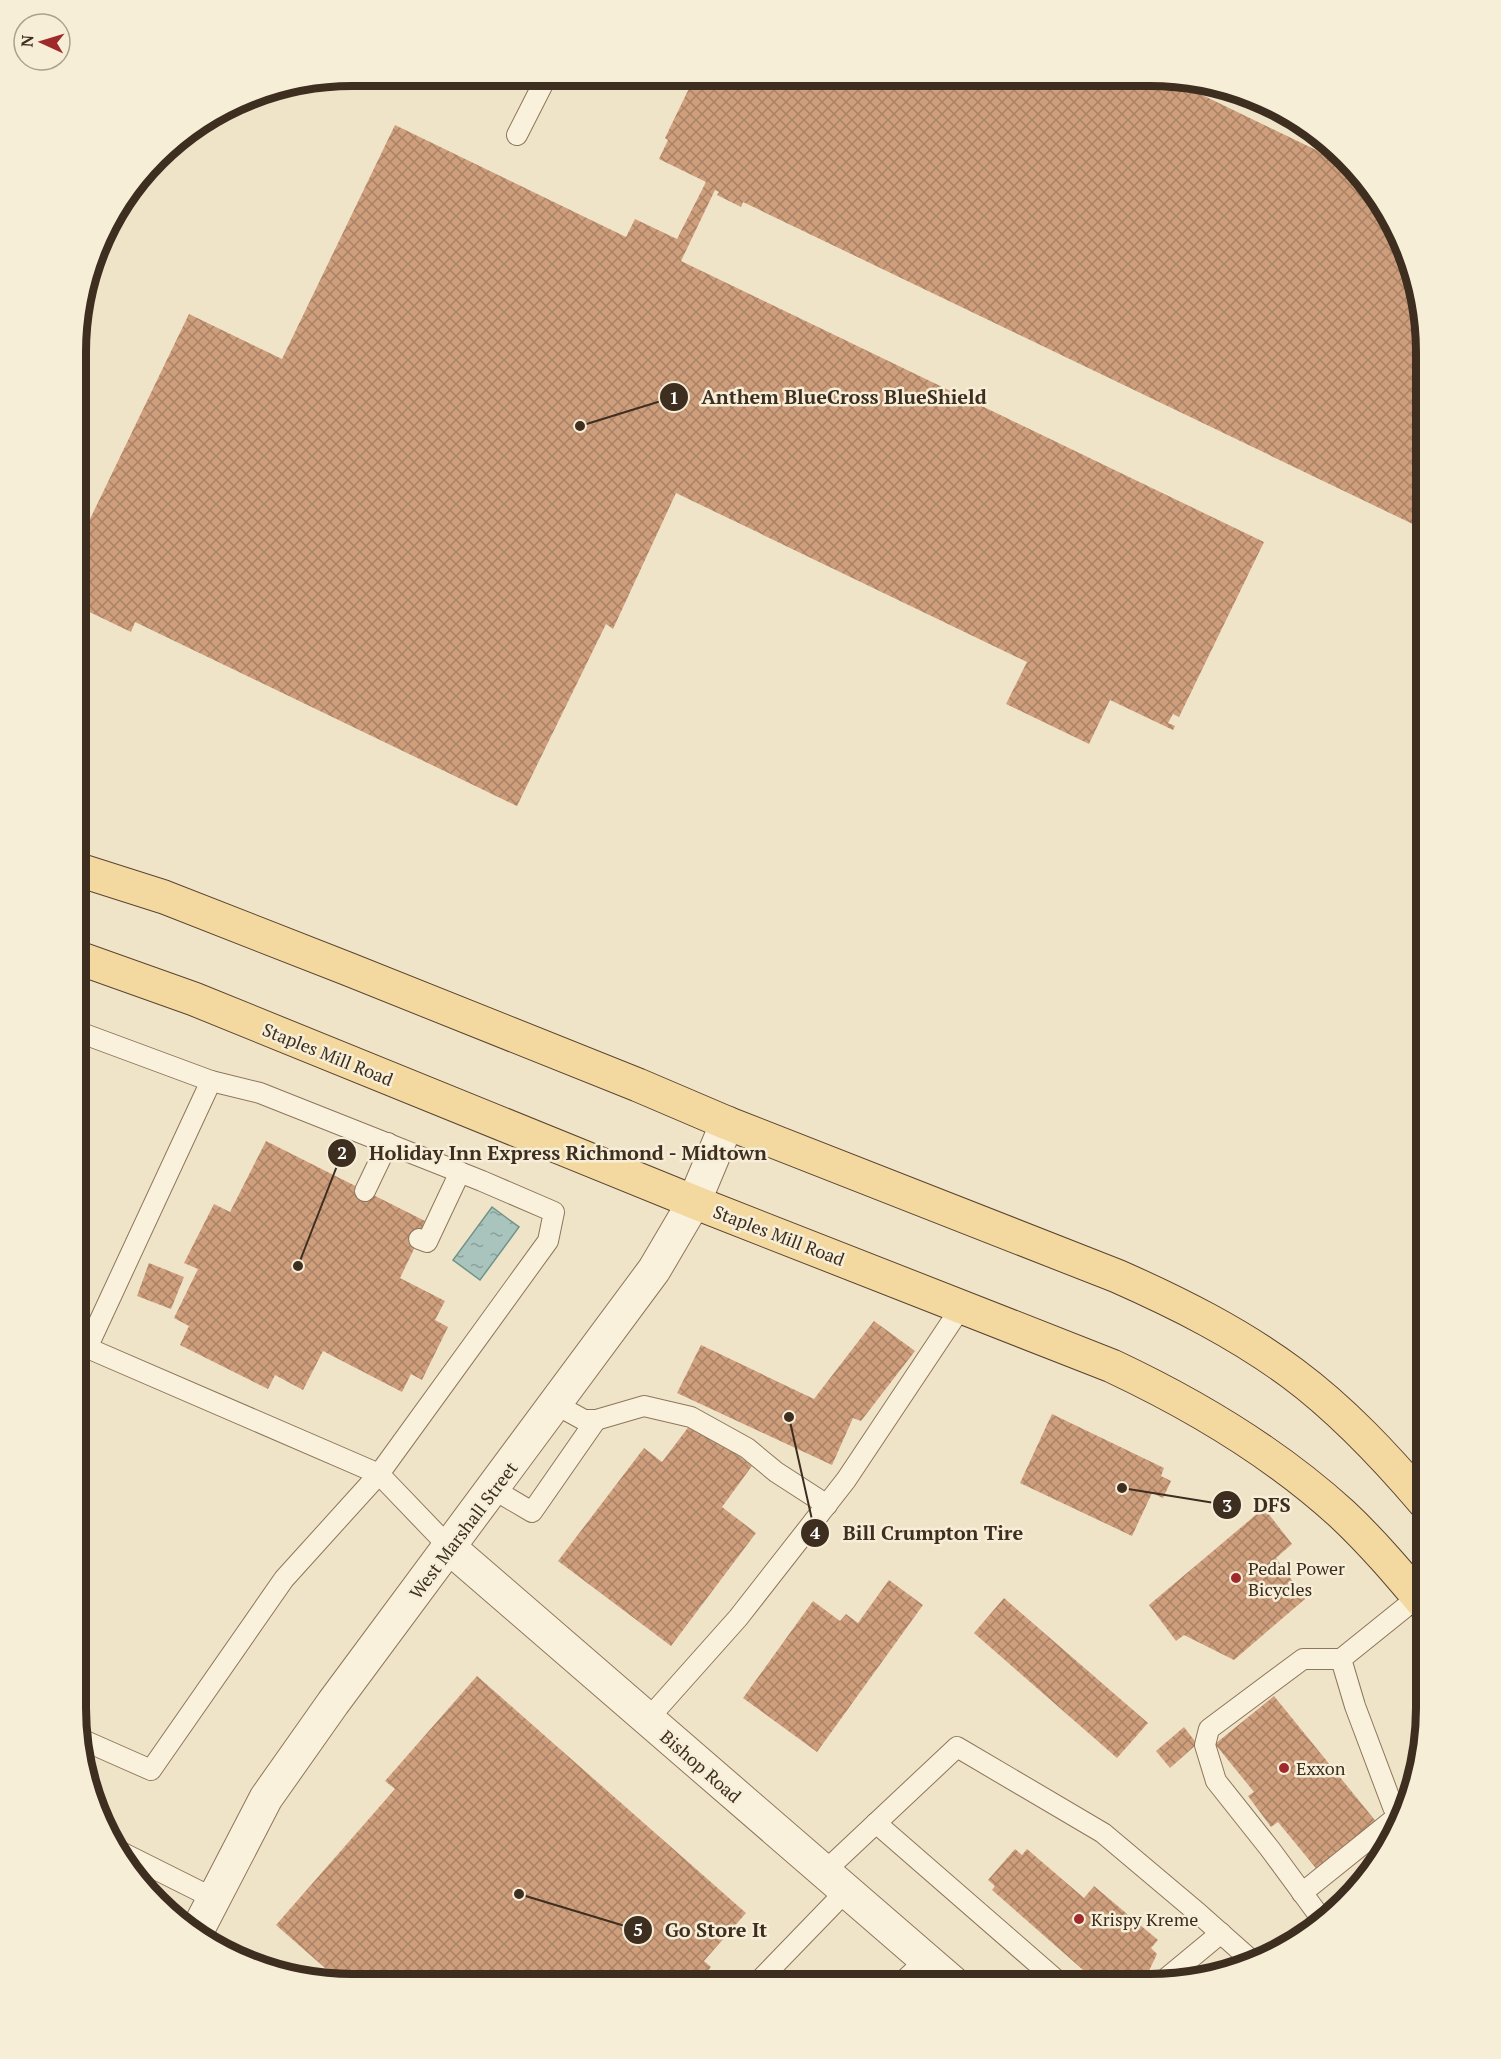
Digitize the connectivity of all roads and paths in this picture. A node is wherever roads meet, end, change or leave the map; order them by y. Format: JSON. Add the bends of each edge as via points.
{"nodes":[{"id":1,"x":542,"y":86,"type":"edge"},
{"id":2,"x":517,"y":135,"type":"dead end"},
{"id":3,"x":86,"y":872,"type":"edge"},
{"id":4,"x":86,"y":961,"type":"edge"},
{"id":5,"x":86,"y":1035,"type":"edge"},
{"id":6,"x":211,"y":1081,"type":"junction"},
{"id":7,"x":727,"y":1123,"type":"junction"},
{"id":8,"x":388,"y":1143,"type":"junction"},
{"id":9,"x":460,"y":1172,"type":"junction"},
{"id":10,"x":365,"y":1191,"type":"dead end"},
{"id":11,"x":694,"y":1202,"type":"junction"},
{"id":12,"x":419,"y":1239,"type":"dead end"},
{"id":13,"x":962,"y":1306,"type":"junction"},
{"id":14,"x":86,"y":1336,"type":"edge"},
{"id":15,"x":86,"y":1348,"type":"edge"},
{"id":16,"x":555,"y":1404,"type":"junction"},
{"id":17,"x":596,"y":1420,"type":"junction"},
{"id":18,"x":379,"y":1474,"type":"junction"},
{"id":19,"x":493,"y":1489,"type":"junction"},
{"id":20,"x":1416,"y":1492,"type":"edge"},
{"id":21,"x":827,"y":1504,"type":"junction"},
{"id":22,"x":450,"y":1548,"type":"junction"},
{"id":23,"x":1416,"y":1594,"type":"edge"},
{"id":24,"x":1416,"y":1605,"type":"edge"},
{"id":25,"x":1341,"y":1659,"type":"junction"},
{"id":26,"x":648,"y":1719,"type":"junction"},
{"id":27,"x":88,"y":1743,"type":"edge"},
{"id":28,"x":1395,"y":1810,"type":"edge"},
{"id":29,"x":876,"y":1823,"type":"junction"},
{"id":30,"x":1387,"y":1827,"type":"edge"},
{"id":31,"x":132,"y":1857,"type":"edge"},
{"id":32,"x":835,"y":1881,"type":"junction"},
{"id":33,"x":1302,"y":1893,"type":"junction"},
{"id":34,"x":213,"y":1898,"type":"junction"},
{"id":35,"x":1317,"y":1914,"type":"edge"},
{"id":36,"x":199,"y":1926,"type":"edge"},
{"id":37,"x":1221,"y":1933,"type":"junction"},
{"id":38,"x":1246,"y":1955,"type":"edge"},
{"id":39,"x":926,"y":1960,"type":"junction"},
{"id":40,"x":1174,"y":1972,"type":"edge"},
{"id":41,"x":764,"y":1974,"type":"edge"},
{"id":42,"x":911,"y":1974,"type":"edge"},
{"id":43,"x":942,"y":1974,"type":"edge"},
{"id":44,"x":1050,"y":1974,"type":"edge"}],
"edges":[{"from":1,"to":2,"type":"lane"},
{"from":3,"to":7,"type":"main road","via":[[164,897],[338,965]]},
{"from":4,"to":11,"type":"main road","name":"Staples Mill Road","via":[[194,999]]},
{"from":5,"to":6,"type":"lane"},
{"from":6,"to":8,"type":"lane","via":[[260,1093]]},
{"from":6,"to":14,"type":"lane"},
{"from":7,"to":11,"type":"street","name":"West Marshall Street"},
{"from":7,"to":20,"type":"main road","via":[[1117,1276],[1206,1319],[1292,1373],[1362,1432]]},
{"from":8,"to":9,"type":"lane"},
{"from":8,"to":10,"type":"lane"},
{"from":9,"to":12,"type":"lane","via":[[427,1242]]},
{"from":9,"to":18,"type":"lane","via":[[554,1212],[548,1240]]},
{"from":11,"to":13,"type":"main road","name":"Staples Mill Road"},
{"from":11,"to":16,"type":"street","name":"West Marshall Street","via":[[654,1270]]},
{"from":13,"to":21,"type":"lane"},
{"from":13,"to":23,"type":"main road","name":"Staples Mill Road","via":[[1112,1366],[1226,1426],[1342,1514]]},
{"from":15,"to":18,"type":"lane"},
{"from":16,"to":17,"type":"lane","via":[[584,1420]]},
{"from":16,"to":19,"type":"street","name":"West Marshall Street"},
{"from":17,"to":19,"type":"lane","via":[[532,1512]]},
{"from":17,"to":21,"type":"lane","via":[[644,1406],[691,1417],[747,1448],[776,1472]]},
{"from":18,"to":22,"type":"lane"},
{"from":18,"to":27,"type":"lane","via":[[284,1579],[151,1770]]},
{"from":19,"to":22,"type":"street","name":"West Marshall Street"},
{"from":21,"to":26,"type":"lane","via":[[738,1618]]},
{"from":22,"to":26,"type":"street","name":"Bishop Road"},
{"from":22,"to":34,"type":"street","name":"West Marshall Street","via":[[266,1798]]},
{"from":24,"to":25,"type":"lane"},
{"from":25,"to":28,"type":"lane"},
{"from":25,"to":33,"type":"lane","via":[[1304,1659],[1209,1729],[1205,1745],[1216,1781]]},
{"from":26,"to":32,"type":"street","name":"Bishop Road"},
{"from":29,"to":32,"type":"lane"},
{"from":29,"to":37,"type":"lane","via":[[957,1747],[1103,1833]]},
{"from":29,"to":44,"type":"lane"},
{"from":30,"to":33,"type":"lane"},
{"from":31,"to":34,"type":"lane"},
{"from":32,"to":39,"type":"street","name":"Bishop Road"},
{"from":32,"to":41,"type":"lane"},
{"from":33,"to":35,"type":"lane"},
{"from":34,"to":36,"type":"street","name":"West Marshall Street"},
{"from":37,"to":38,"type":"lane"},
{"from":37,"to":40,"type":"lane"},
{"from":39,"to":42,"type":"lane"},
{"from":39,"to":43,"type":"street","name":"Bishop Road"}]}
